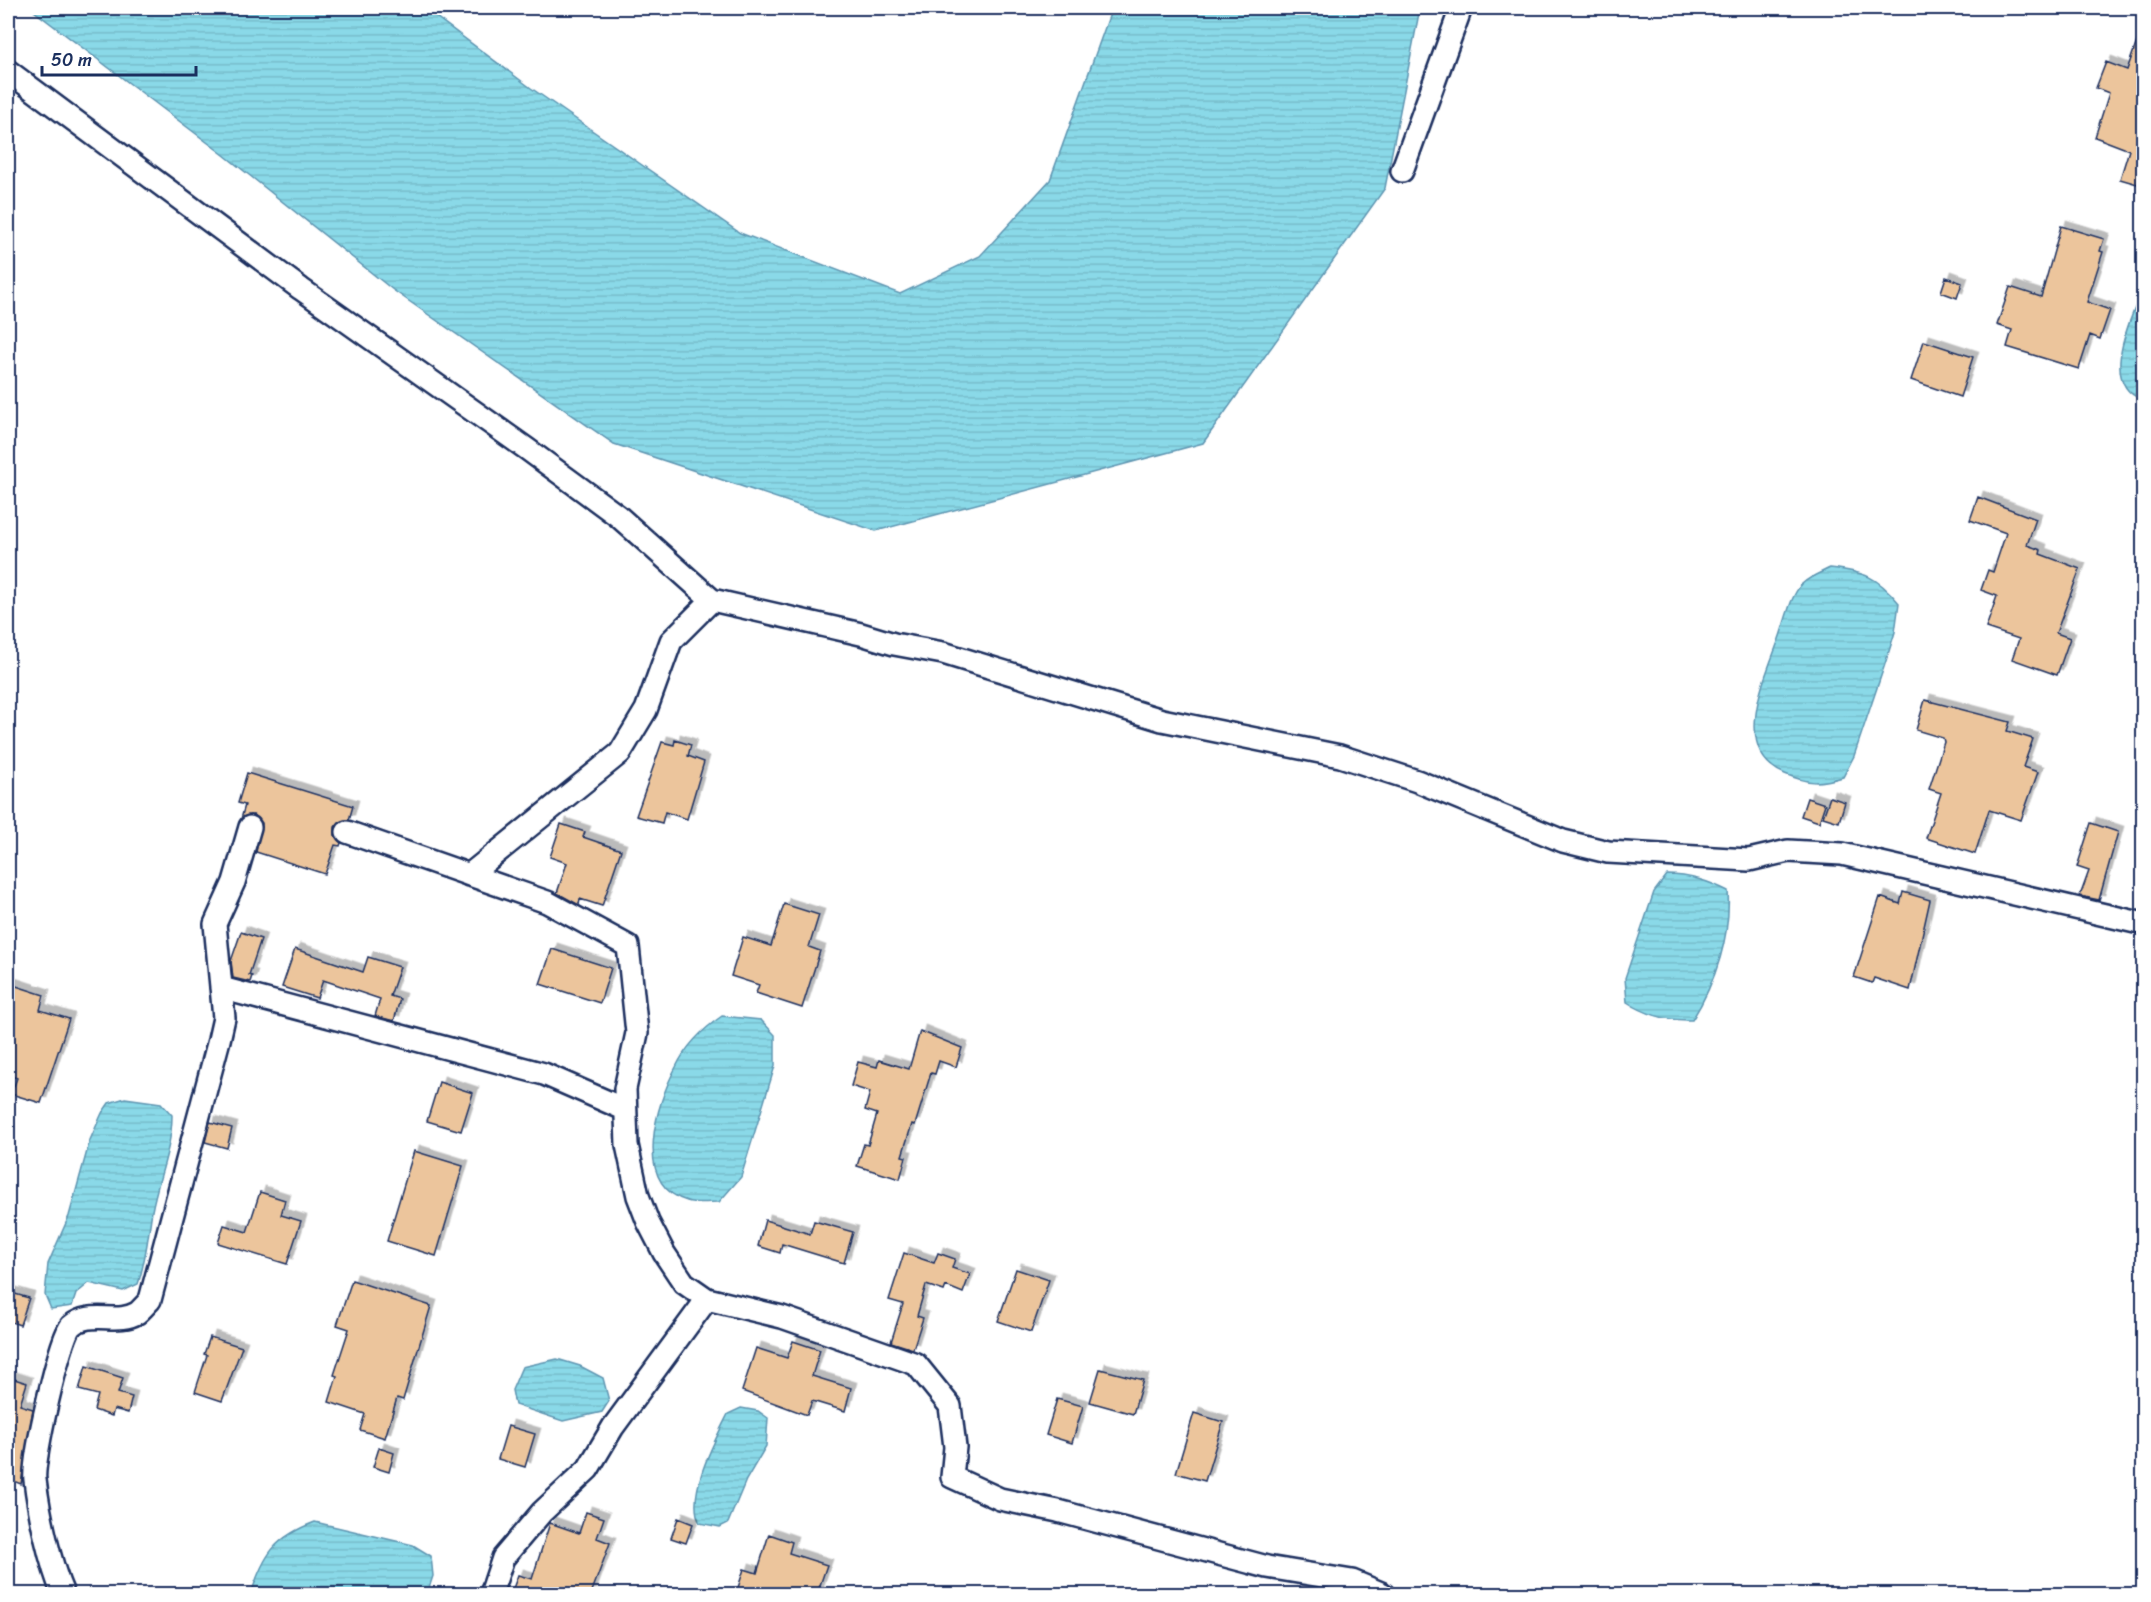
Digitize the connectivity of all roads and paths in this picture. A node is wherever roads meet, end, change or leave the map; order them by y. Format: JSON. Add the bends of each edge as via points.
{"nodes":[{"id":1,"x":1461,"y":8,"type":"edge"},
{"id":2,"x":8,"y":71,"type":"edge"},
{"id":3,"x":1402,"y":171,"type":"dead end"},
{"id":4,"x":712,"y":600,"type":"junction"},
{"id":5,"x":250,"y":827,"type":"dead end"},
{"id":6,"x":347,"y":832,"type":"dead end"},
{"id":7,"x":469,"y":875,"type":"junction"},
{"id":8,"x":2144,"y":924,"type":"edge"},
{"id":9,"x":221,"y":988,"type":"junction"},
{"id":10,"x":624,"y":1108,"type":"junction"},
{"id":11,"x":707,"y":1299,"type":"junction"},
{"id":12,"x":63,"y":1594,"type":"edge"},
{"id":13,"x":491,"y":1594,"type":"edge"},
{"id":14,"x":1383,"y":1594,"type":"edge"}],
"edges":[{"from":1,"to":3,"type":"street"},
{"from":2,"to":4,"type":"street","via":[[282,275],[618,516]]},
{"from":4,"to":7,"type":"street","via":[[671,640],[646,710],[620,753]]},
{"from":4,"to":8,"type":"street","via":[[943,652],[1162,720],[1340,756],[1417,781],[1563,841],[1608,852],[1749,860],[1788,851],[1842,854]]},
{"from":5,"to":9,"type":"street","via":[[234,882],[215,924]]},
{"from":6,"to":7,"type":"street"},
{"from":7,"to":10,"type":"street","via":[[547,902],[628,946],[637,1033]]},
{"from":9,"to":10,"type":"street","via":[[544,1074]]},
{"from":9,"to":12,"type":"street","via":[[224,1018],[219,1040],[150,1300],[135,1314],[87,1317],[69,1329],[62,1343],[34,1478],[54,1573]]},
{"from":10,"to":11,"type":"street","via":[[627,1145],[648,1222],[684,1283]]},
{"from":11,"to":13,"type":"street","via":[[613,1427],[588,1469],[542,1512],[503,1558]]},
{"from":11,"to":14,"type":"street","via":[[782,1317],[916,1364],[950,1406],[955,1447],[952,1477],[1000,1499],[1268,1566],[1353,1581]]}]}
